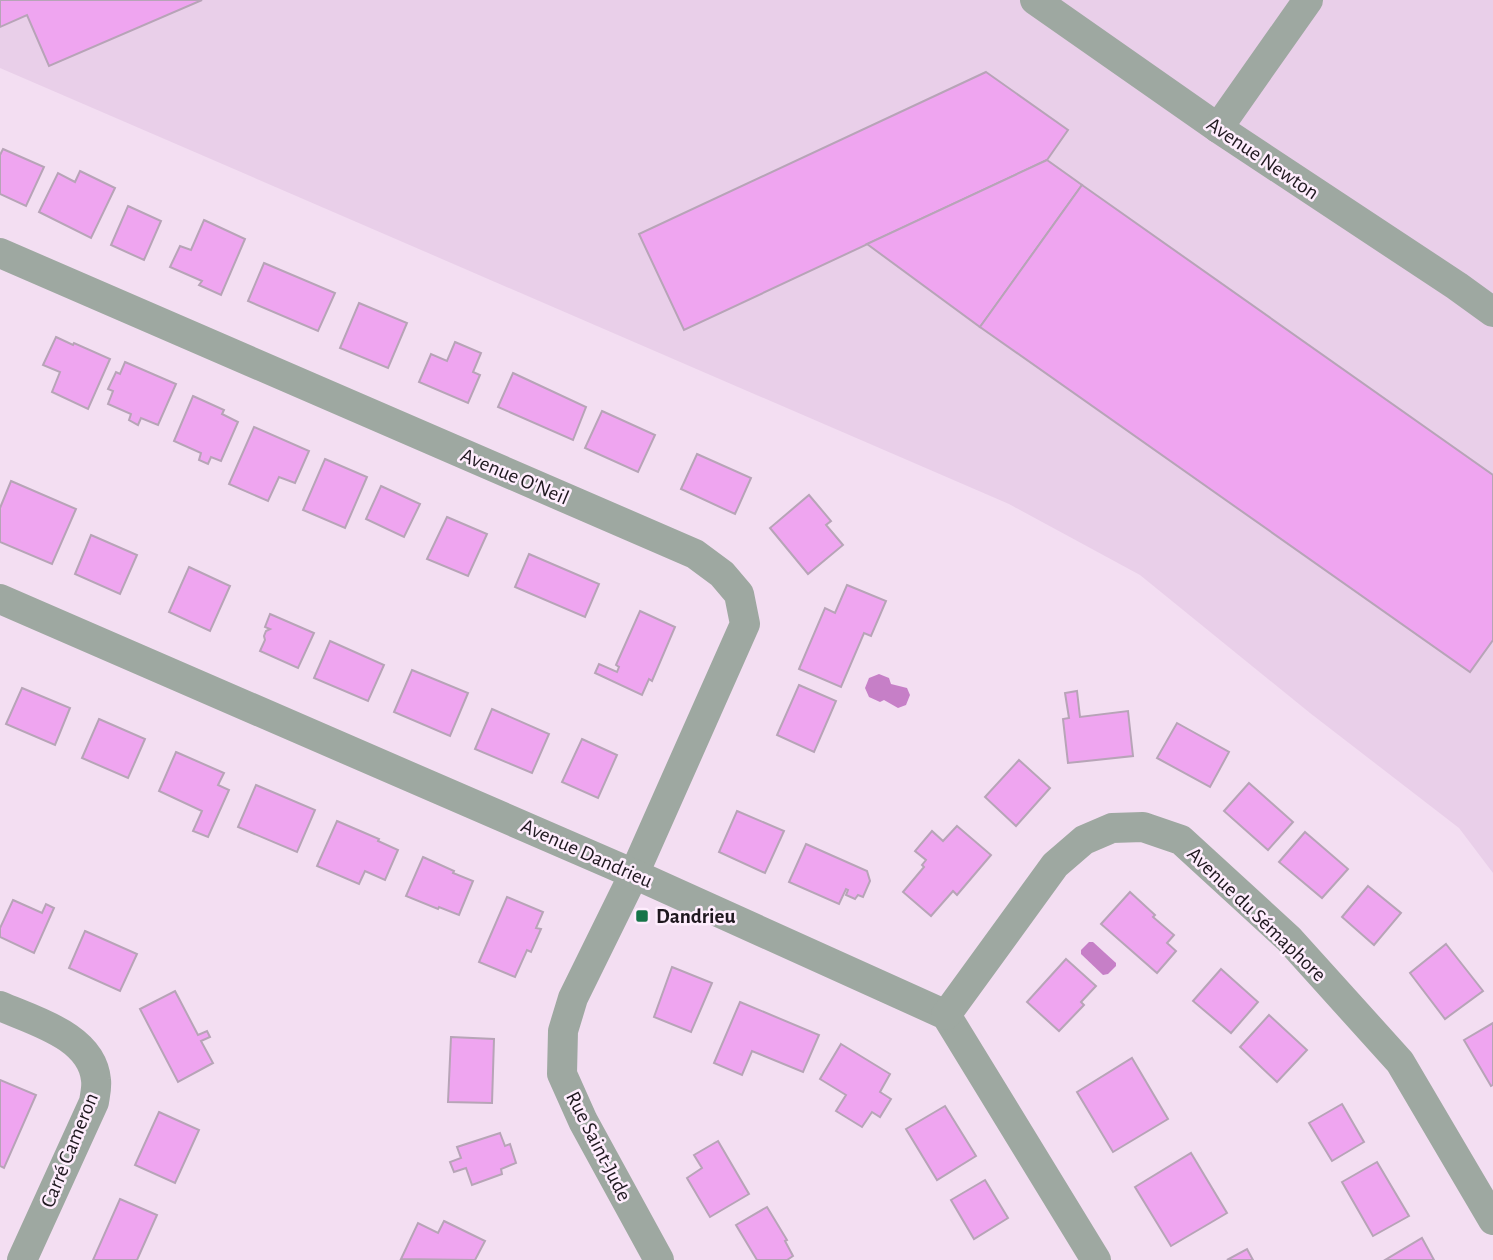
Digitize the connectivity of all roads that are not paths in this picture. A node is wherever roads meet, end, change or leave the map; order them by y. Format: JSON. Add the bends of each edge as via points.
{"nodes":[{"id":1,"x":1035,"y":0,"type":"edge"},
{"id":2,"x":1308,"y":0,"type":"edge"},
{"id":3,"x":1218,"y":128,"type":"junction"},
{"id":4,"x":0,"y":253,"type":"edge"},
{"id":5,"x":1493,"y":312,"type":"edge"},
{"id":6,"x":0,"y":599,"type":"edge"},
{"id":7,"x":634,"y":874,"type":"junction"},
{"id":8,"x":0,"y":1006,"type":"edge"},
{"id":9,"x":946,"y":1015,"type":"junction"},
{"id":10,"x":1493,"y":1220,"type":"edge"},
{"id":11,"x":22,"y":1260,"type":"edge"},
{"id":12,"x":658,"y":1260,"type":"edge"},
{"id":13,"x":1096,"y":1260,"type":"edge"}],
"edges":[{"from":1,"to":3,"type":"street","name":"Avenue Newton"},
{"from":2,"to":3,"type":"street"},
{"from":3,"to":5,"type":"street","name":"Avenue Newton"},
{"from":4,"to":7,"type":"street","name":"Avenue O'Neil","via":[[695,554],[722,574],[739,594],[745,624]]},
{"from":6,"to":7,"type":"street","name":"Avenue Dandrieu"},
{"from":7,"to":9,"type":"street","name":"Avenue Dandrieu"},
{"from":7,"to":12,"type":"street","name":"Rue Saint-Jude","via":[[573,998],[563,1031],[562,1074]]},
{"from":8,"to":11,"type":"street","name":"Carré Cameron","via":[[67,1035],[92,1062],[97,1081],[94,1102]]},
{"from":9,"to":10,"type":"street","name":"Avenue du Sémaphore","via":[[1055,865],[1084,840],[1112,828],[1143,828],[1181,840],[1289,939],[1400,1062]]},
{"from":9,"to":13,"type":"street"}]}
